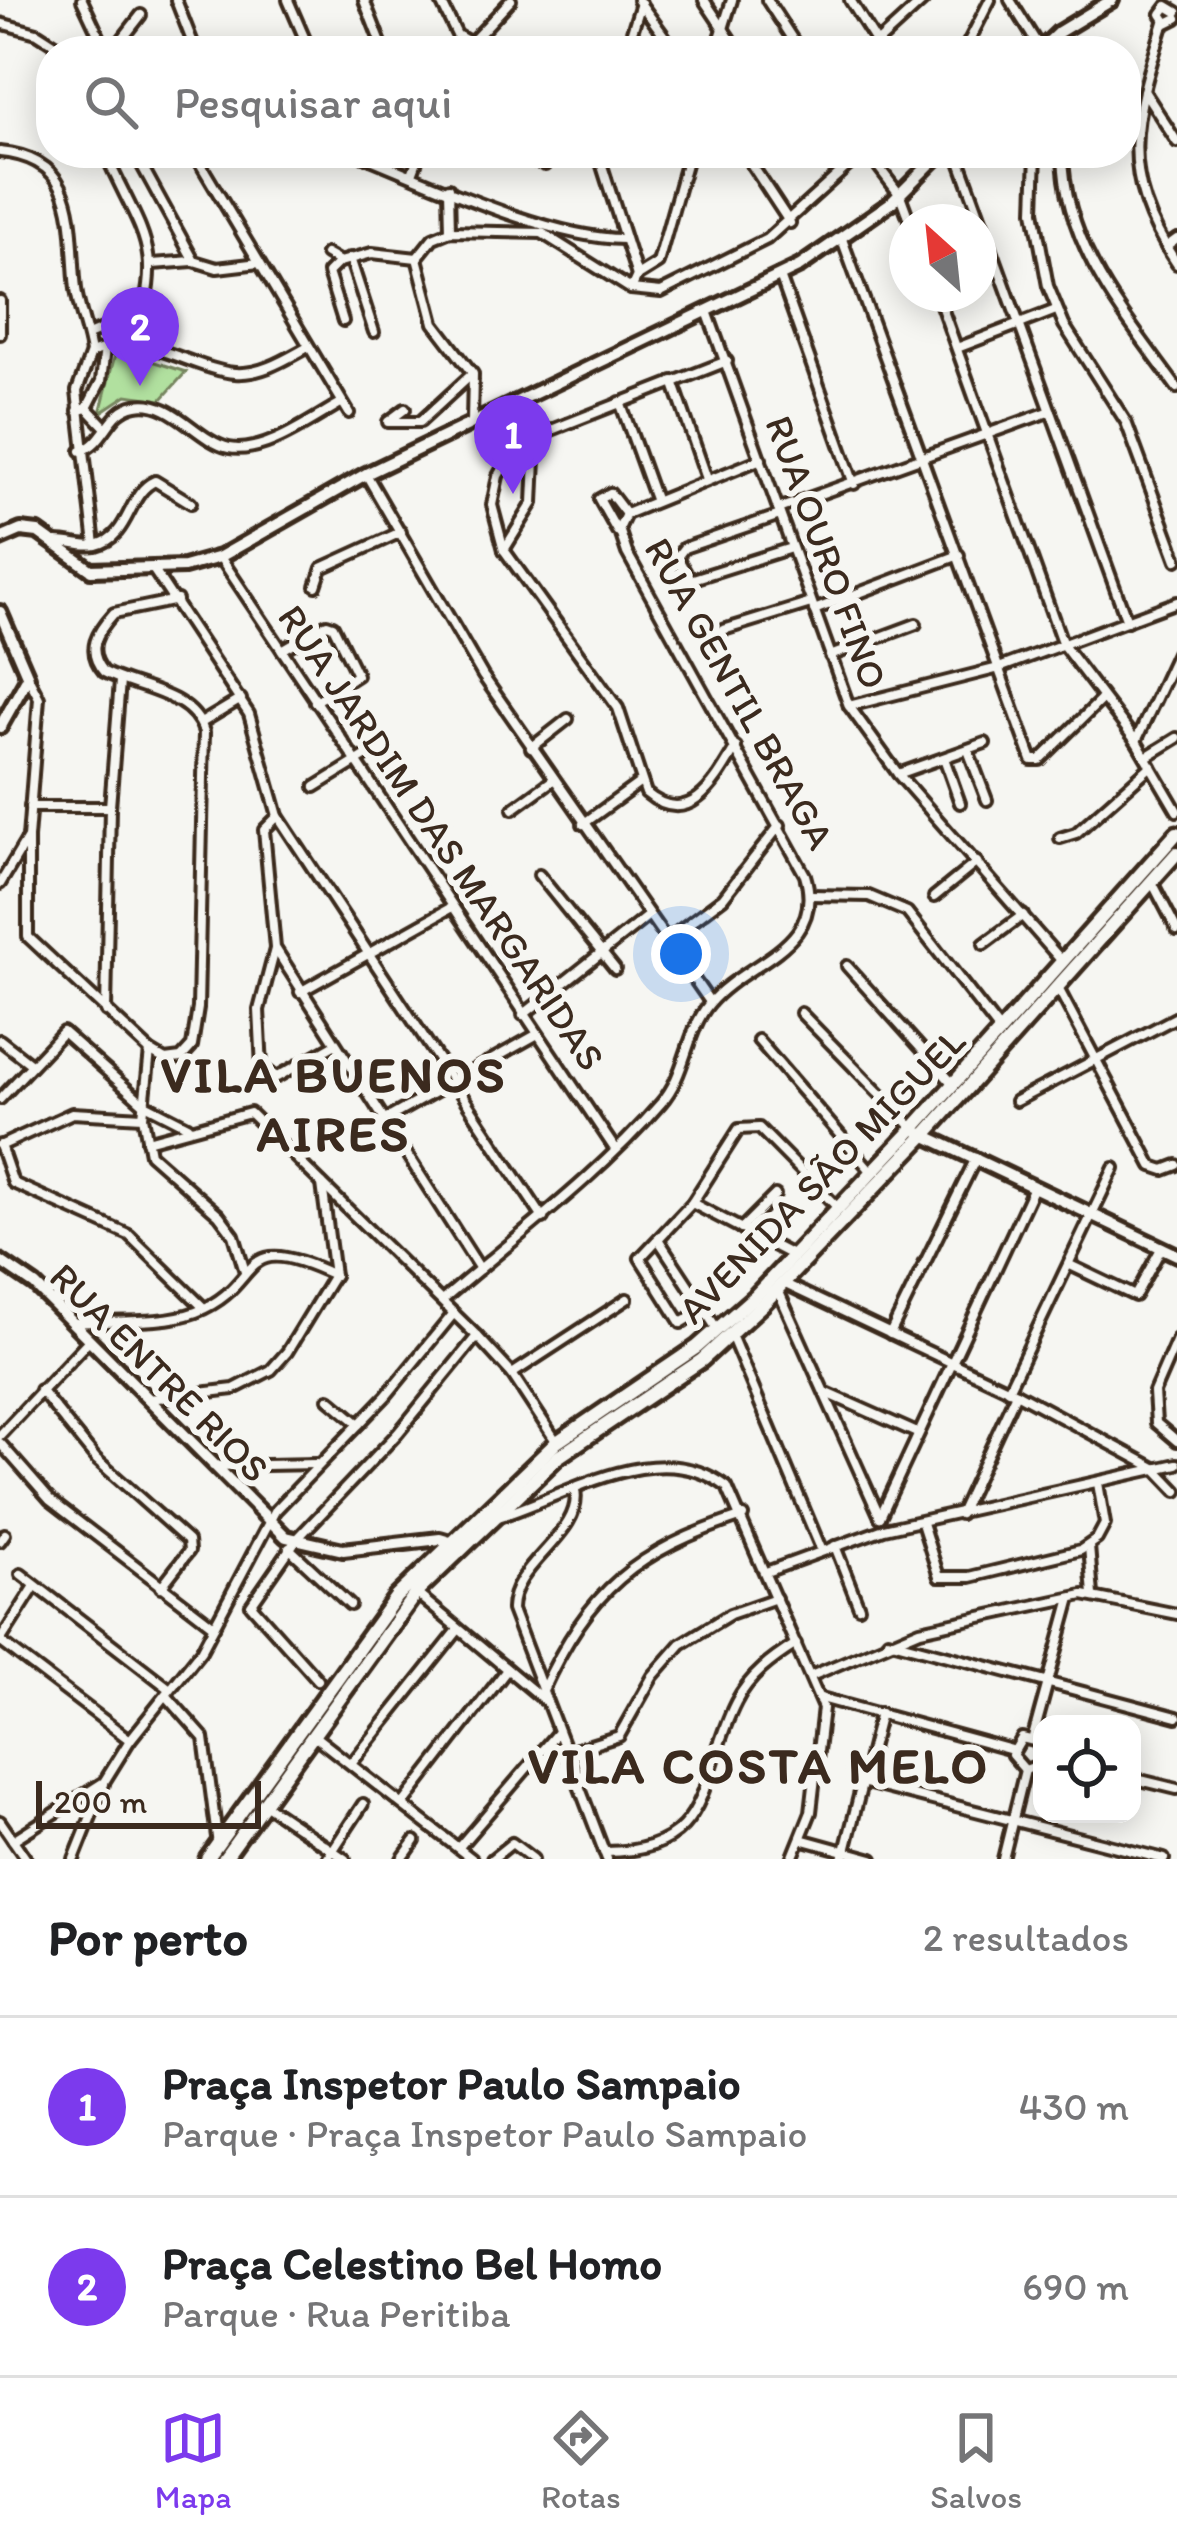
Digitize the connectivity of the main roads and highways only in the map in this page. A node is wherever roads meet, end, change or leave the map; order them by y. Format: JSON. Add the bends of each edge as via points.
{"nodes":[{"id":1,"x":1112,"y":0,"type":"edge"},
{"id":2,"x":1055,"y":36,"type":"edge"},
{"id":3,"x":926,"y":168,"type":"edge"},
{"id":4,"x":0,"y":539,"type":"edge"},
{"id":5,"x":0,"y":612,"type":"edge"},
{"id":6,"x":0,"y":727,"type":"edge"},
{"id":7,"x":1177,"y":833,"type":"edge"},
{"id":8,"x":1177,"y":853,"type":"edge"},
{"id":9,"x":919,"y":1132,"type":"junction"},
{"id":10,"x":1177,"y":1255,"type":"edge"},
{"id":11,"x":0,"y":1261,"type":"edge"},
{"id":12,"x":724,"y":1333,"type":"junction"},
{"id":13,"x":458,"y":1544,"type":"junction"},
{"id":14,"x":208,"y":1859,"type":"edge"},
{"id":15,"x":224,"y":1859,"type":"edge"}],
"edges":[{"from":1,"to":2,"type":"main road"},
{"from":3,"to":4,"type":"main road","via":[[842,239],[780,276],[367,474],[220,557],[91,570],[28,530]]},
{"from":5,"to":6,"type":"main road","via":[[28,677]]},
{"from":7,"to":9,"type":"main road","name":"AVENIDA SÃO MIGUEL"},
{"from":8,"to":9,"type":"main road","name":"AVENIDA SÃO MIGUEL"},
{"from":9,"to":10,"type":"main road"},
{"from":9,"to":12,"type":"main road","name":"AVENIDA SÃO MIGUEL"},
{"from":9,"to":12,"type":"main road","name":"AVENIDA SÃO MIGUEL","via":[[780,1286]]},
{"from":11,"to":13,"type":"main road","name":"RUA ENTRE RIOS","via":[[35,1286],[283,1535],[364,1550]]},
{"from":12,"to":13,"type":"main road","name":"AVENIDA SÃO MIGUEL","via":[[589,1432]]},
{"from":12,"to":13,"type":"main road","name":"AVENIDA SÃO MIGUEL","via":[[557,1442]]},
{"from":13,"to":14,"type":"main road","name":"AVENIDA SÃO MIGUEL","via":[[369,1629]]},
{"from":13,"to":15,"type":"main road","name":"AVENIDA SÃO MIGUEL"}]}
